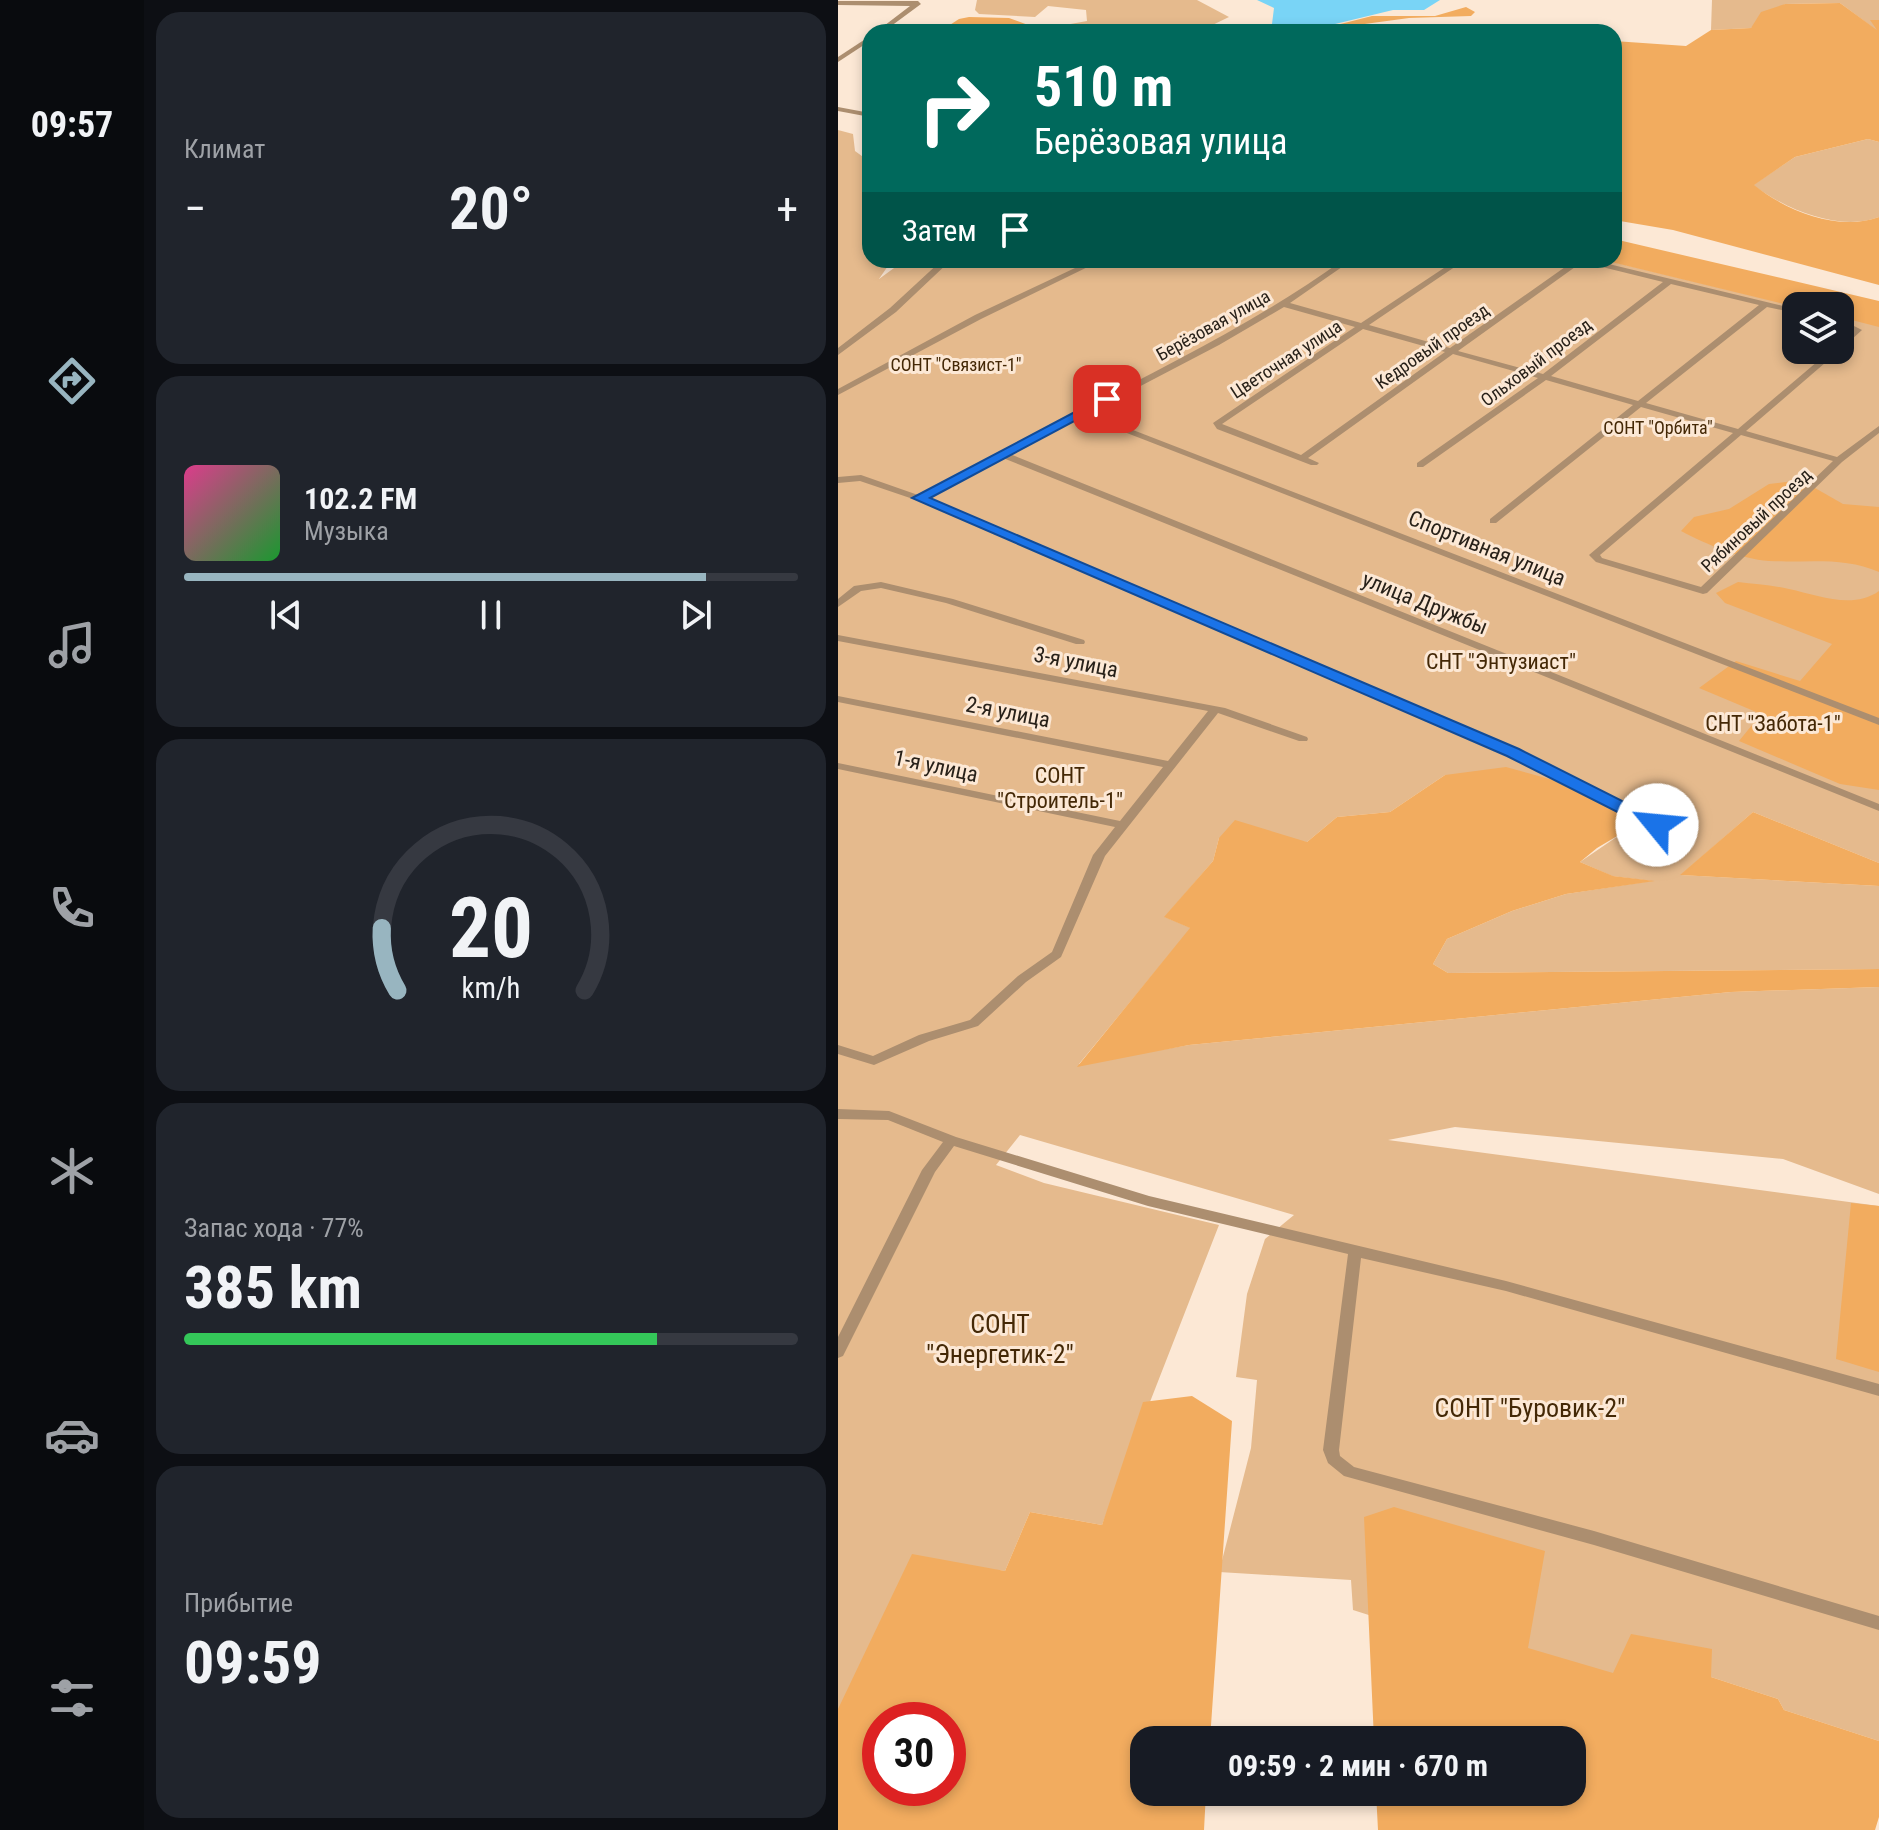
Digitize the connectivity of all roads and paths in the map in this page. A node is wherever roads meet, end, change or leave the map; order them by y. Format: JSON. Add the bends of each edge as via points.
{"nodes":[{"id":1,"x":919,"y":2,"type":"edge"},
{"id":2,"x":838,"y":3,"type":"edge"},
{"id":3,"x":890,"y":24,"type":"edge"},
{"id":4,"x":862,"y":44,"type":"edge"},
{"id":5,"x":838,"y":60,"type":"edge"},
{"id":6,"x":838,"y":109,"type":"edge"},
{"id":7,"x":862,"y":114,"type":"edge"},
{"id":8,"x":938,"y":268,"type":"edge"},
{"id":9,"x":1081,"y":268,"type":"edge"},
{"id":10,"x":1336,"y":268,"type":"edge"},
{"id":11,"x":1449,"y":268,"type":"edge"},
{"id":12,"x":1570,"y":268,"type":"edge"},
{"id":13,"x":1615,"y":268,"type":"edge"},
{"id":14,"x":1669,"y":281,"type":"junction"},
{"id":15,"x":1283,"y":304,"type":"junction"},
{"id":16,"x":1765,"y":304,"type":"junction"},
{"id":17,"x":1782,"y":308,"type":"edge"},
{"id":18,"x":1363,"y":328,"type":"junction"},
{"id":19,"x":838,"y":352,"type":"edge"},
{"id":20,"x":1450,"y":352,"type":"junction"},
{"id":21,"x":1819,"y":364,"type":"edge"},
{"id":22,"x":1542,"y":379,"type":"junction"},
{"id":23,"x":838,"y":392,"type":"edge"},
{"id":24,"x":1639,"y":407,"type":"junction"},
{"id":25,"x":1080,"y":412,"type":"junction"},
{"id":26,"x":1879,"y":429,"type":"edge"},
{"id":27,"x":1738,"y":433,"type":"junction"},
{"id":28,"x":1001,"y":454,"type":"junction"},
{"id":29,"x":1302,"y":458,"type":"junction"},
{"id":30,"x":1839,"y":460,"type":"junction"},
{"id":31,"x":1314,"y":463,"type":"dead end"},
{"id":32,"x":1420,"y":465,"type":"dead end"},
{"id":33,"x":838,"y":480,"type":"edge"},
{"id":34,"x":919,"y":498,"type":"junction"},
{"id":35,"x":1493,"y":521,"type":"dead end"},
{"id":36,"x":838,"y":604,"type":"edge"},
{"id":37,"x":838,"y":638,"type":"edge"},
{"id":38,"x":1080,"y":642,"type":"dead end"},
{"id":39,"x":838,"y":699,"type":"edge"},
{"id":40,"x":1215,"y":709,"type":"junction"},
{"id":41,"x":1879,"y":722,"type":"edge"},
{"id":42,"x":1303,"y":739,"type":"dead end"},
{"id":43,"x":1169,"y":765,"type":"junction"},
{"id":44,"x":838,"y":766,"type":"edge"},
{"id":45,"x":1879,"y":808,"type":"edge"},
{"id":46,"x":1120,"y":825,"type":"junction"},
{"id":47,"x":1657,"y":825,"type":"dead end"},
{"id":48,"x":838,"y":1049,"type":"edge"},
{"id":49,"x":838,"y":1114,"type":"edge"},
{"id":50,"x":951,"y":1140,"type":"junction"},
{"id":51,"x":1355,"y":1251,"type":"junction"},
{"id":52,"x":838,"y":1352,"type":"edge"},
{"id":53,"x":1879,"y":1390,"type":"edge"},
{"id":54,"x":1879,"y":1623,"type":"edge"}],
"edges":[{"from":1,"to":2,"type":"street"},
{"from":1,"to":3,"type":"street"},
{"from":4,"to":5,"type":"street"},
{"from":6,"to":7,"type":"street"},
{"from":8,"to":19,"type":"street"},
{"from":9,"to":23,"type":"street"},
{"from":10,"to":15,"type":"street","name":"Берёзовая улица"},
{"from":11,"to":18,"type":"street","name":"Цветочная улица"},
{"from":12,"to":20,"type":"street","name":"Кедровый проезд"},
{"from":13,"to":14,"type":"street"},
{"from":14,"to":16,"type":"street"},
{"from":14,"to":22,"type":"street","name":"Ольховый проезд"},
{"from":15,"to":18,"type":"street"},
{"from":15,"to":25,"type":"street","name":"Берёзовая улица"},
{"from":16,"to":17,"type":"street"},
{"from":16,"to":24,"type":"street"},
{"from":18,"to":20,"type":"street"},
{"from":18,"to":29,"type":"street","name":"Цветочная улица","via":[[1217,423]]},
{"from":20,"to":22,"type":"street"},
{"from":20,"to":29,"type":"street","name":"Кедровый проезд"},
{"from":21,"to":27,"type":"street"},
{"from":22,"to":24,"type":"street"},
{"from":22,"to":32,"type":"street","name":"Ольховый проезд"},
{"from":24,"to":27,"type":"street"},
{"from":24,"to":35,"type":"street"},
{"from":25,"to":28,"type":"street","name":"Берёзовая улица"},
{"from":25,"to":41,"type":"street","name":"Спортивная улица"},
{"from":26,"to":30,"type":"street","name":"Рябиновый проезд"},
{"from":27,"to":30,"type":"street"},
{"from":27,"to":30,"type":"street","name":"Рябиновый проезд","via":[[1594,555],[1703,591]]},
{"from":28,"to":34,"type":"street","name":"Берёзовая улица"},
{"from":28,"to":45,"type":"street","name":"улица Дружбы"},
{"from":29,"to":31,"type":"street","name":"Цветочная улица"},
{"from":33,"to":34,"type":"street","via":[[861,478]]},
{"from":34,"to":47,"type":"street","via":[[1513,753]]},
{"from":36,"to":38,"type":"street","name":"3-я улица","via":[[858,588],[881,585]]},
{"from":37,"to":40,"type":"street","name":"3-я улица"},
{"from":39,"to":43,"type":"street","name":"2-я улица"},
{"from":40,"to":42,"type":"street","name":"3-я улица"},
{"from":40,"to":43,"type":"street"},
{"from":43,"to":46,"type":"street"},
{"from":44,"to":46,"type":"street","name":"1-я улица"},
{"from":46,"to":48,"type":"street","via":[[1092,869],[1057,954],[983,1016],[874,1061]]},
{"from":49,"to":50,"type":"street","via":[[889,1116]]},
{"from":50,"to":51,"type":"street","via":[[1148,1201]]},
{"from":50,"to":52,"type":"street","via":[[929,1170]]},
{"from":51,"to":53,"type":"street","via":[[1506,1286]]},
{"from":51,"to":54,"type":"street","via":[[1331,1450],[1340,1466]]}]}
